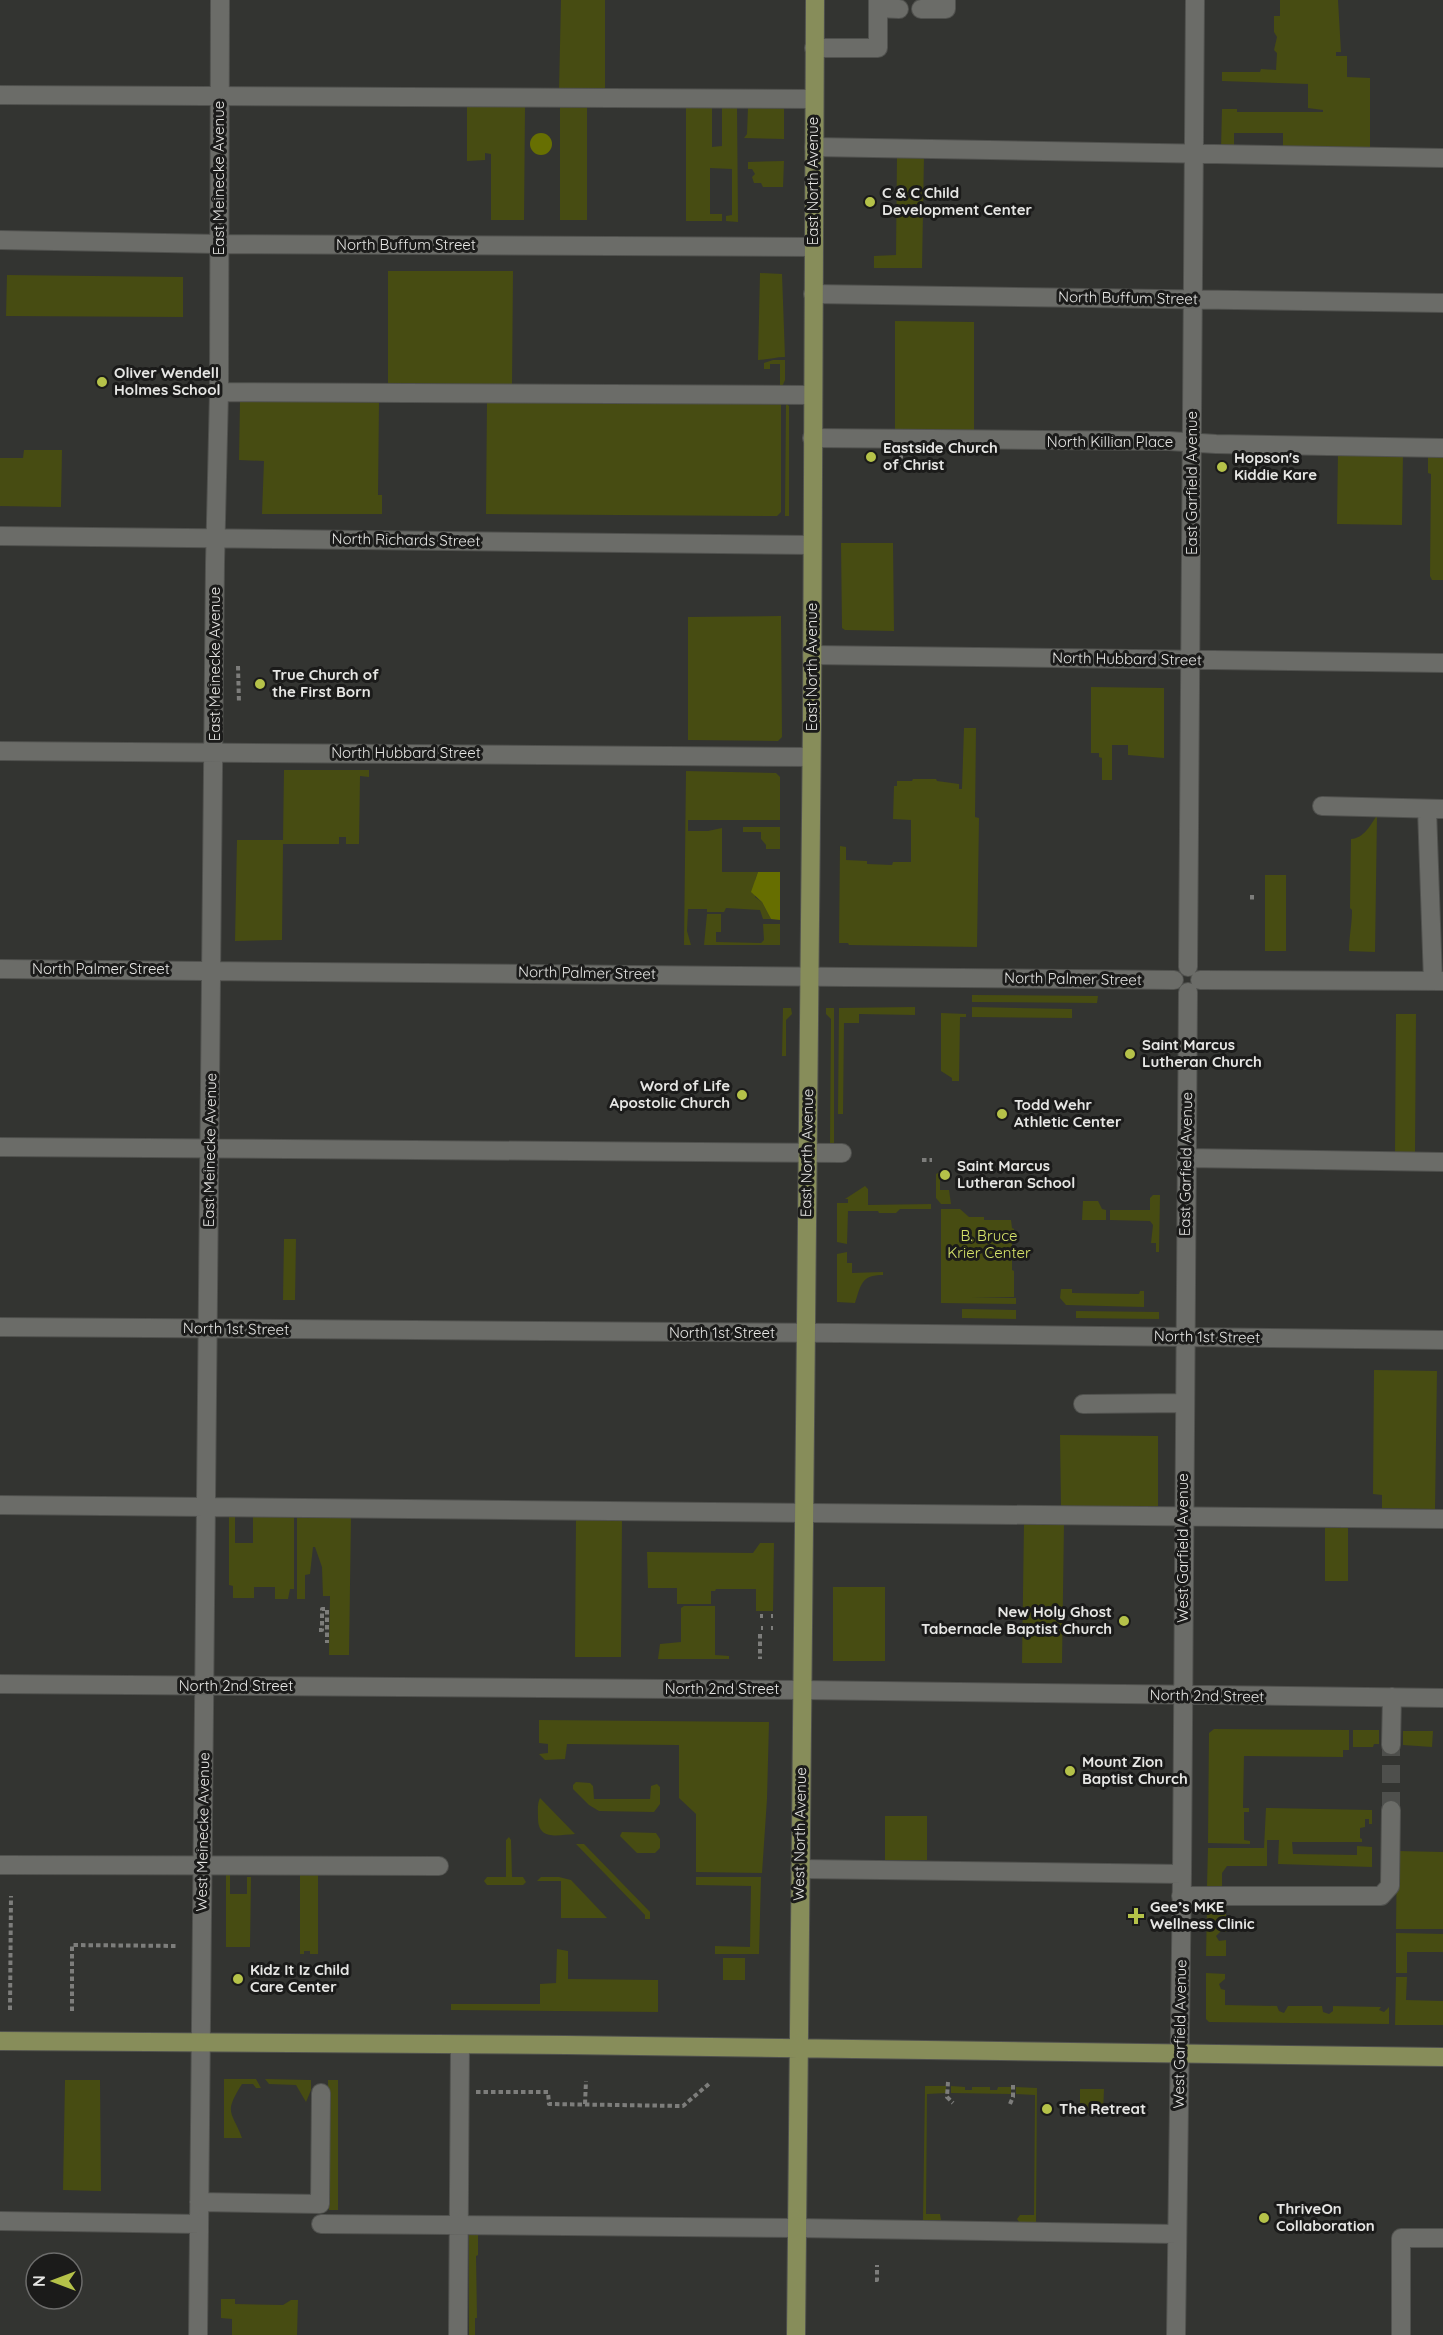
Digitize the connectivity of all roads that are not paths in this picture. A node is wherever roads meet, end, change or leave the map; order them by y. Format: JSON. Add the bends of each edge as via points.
{"nodes":[{"id":1,"x":220,"y":0,"type":"edge"},
{"id":2,"x":815,"y":0,"type":"edge"},
{"id":3,"x":946,"y":0,"type":"edge"},
{"id":4,"x":1195,"y":0,"type":"edge"},
{"id":5,"x":878,"y":4,"type":"edge"},
{"id":6,"x":900,"y":9,"type":"dead end"},
{"id":7,"x":921,"y":9,"type":"dead end"},
{"id":8,"x":814,"y":48,"type":"junction"},
{"id":9,"x":0,"y":95,"type":"edge"},
{"id":10,"x":220,"y":96,"type":"junction"},
{"id":11,"x":814,"y":99,"type":"junction"},
{"id":12,"x":813,"y":147,"type":"junction"},
{"id":13,"x":1194,"y":154,"type":"junction"},
{"id":14,"x":1443,"y":158,"type":"edge"},
{"id":15,"x":0,"y":240,"type":"edge"},
{"id":16,"x":219,"y":244,"type":"junction"},
{"id":17,"x":813,"y":247,"type":"junction"},
{"id":18,"x":813,"y":294,"type":"junction"},
{"id":19,"x":1193,"y":299,"type":"junction"},
{"id":20,"x":1443,"y":303,"type":"edge"},
{"id":21,"x":219,"y":392,"type":"junction"},
{"id":22,"x":812,"y":395,"type":"junction"},
{"id":23,"x":812,"y":438,"type":"junction"},
{"id":24,"x":1192,"y":442,"type":"junction"},
{"id":25,"x":1443,"y":448,"type":"edge"},
{"id":26,"x":0,"y":536,"type":"edge"},
{"id":27,"x":216,"y":538,"type":"junction"},
{"id":28,"x":812,"y":545,"type":"junction"},
{"id":29,"x":812,"y":655,"type":"junction"},
{"id":30,"x":1191,"y":660,"type":"junction"},
{"id":31,"x":1443,"y":663,"type":"edge"},
{"id":32,"x":0,"y":751,"type":"edge"},
{"id":33,"x":214,"y":752,"type":"junction"},
{"id":34,"x":811,"y":757,"type":"junction"},
{"id":35,"x":1322,"y":806,"type":"dead end"},
{"id":36,"x":1435,"y":809,"type":"edge"},
{"id":37,"x":0,"y":969,"type":"edge"},
{"id":38,"x":212,"y":970,"type":"junction"},
{"id":39,"x":809,"y":976,"type":"junction"},
{"id":40,"x":1187,"y":980,"type":"junction"},
{"id":41,"x":1438,"y":981,"type":"edge"},
{"id":42,"x":0,"y":1147,"type":"edge"},
{"id":43,"x":210,"y":1148,"type":"junction"},
{"id":44,"x":807,"y":1153,"type":"junction"},
{"id":45,"x":842,"y":1154,"type":"dead end"},
{"id":46,"x":1186,"y":1158,"type":"junction"},
{"id":47,"x":1443,"y":1162,"type":"edge"},
{"id":48,"x":0,"y":1327,"type":"edge"},
{"id":49,"x":208,"y":1328,"type":"junction"},
{"id":50,"x":805,"y":1333,"type":"junction"},
{"id":51,"x":1184,"y":1337,"type":"junction"},
{"id":52,"x":1443,"y":1340,"type":"edge"},
{"id":53,"x":1184,"y":1403,"type":"junction"},
{"id":54,"x":1083,"y":1404,"type":"dead end"},
{"id":55,"x":0,"y":1505,"type":"edge"},
{"id":56,"x":207,"y":1507,"type":"junction"},
{"id":57,"x":804,"y":1511,"type":"junction"},
{"id":58,"x":1184,"y":1516,"type":"junction"},
{"id":59,"x":1443,"y":1519,"type":"edge"},
{"id":60,"x":0,"y":1684,"type":"edge"},
{"id":61,"x":204,"y":1686,"type":"junction"},
{"id":62,"x":802,"y":1690,"type":"junction"},
{"id":63,"x":1183,"y":1696,"type":"junction"},
{"id":64,"x":1392,"y":1697,"type":"junction"},
{"id":65,"x":1443,"y":1698,"type":"edge"},
{"id":66,"x":1391,"y":1744,"type":"tunnel mouth"},
{"id":67,"x":1391,"y":1810,"type":"tunnel mouth"},
{"id":68,"x":202,"y":1864,"type":"junction"},
{"id":69,"x":0,"y":1865,"type":"edge"},
{"id":70,"x":439,"y":1866,"type":"dead end"},
{"id":71,"x":800,"y":1869,"type":"junction"},
{"id":72,"x":1182,"y":1874,"type":"junction"},
{"id":73,"x":1181,"y":1896,"type":"junction"},
{"id":74,"x":0,"y":2041,"type":"edge"},
{"id":75,"x":201,"y":2044,"type":"junction"},
{"id":76,"x":460,"y":2045,"type":"junction"},
{"id":77,"x":798,"y":2049,"type":"junction"},
{"id":78,"x":1180,"y":2054,"type":"junction"},
{"id":79,"x":1443,"y":2057,"type":"edge"},
{"id":80,"x":321,"y":2093,"type":"dead end"},
{"id":81,"x":199,"y":2202,"type":"junction"},
{"id":82,"x":0,"y":2221,"type":"edge"},
{"id":83,"x":199,"y":2224,"type":"junction"},
{"id":84,"x":321,"y":2224,"type":"dead end"},
{"id":85,"x":458,"y":2225,"type":"junction"},
{"id":86,"x":797,"y":2228,"type":"junction"},
{"id":87,"x":1176,"y":2234,"type":"junction"},
{"id":88,"x":1443,"y":2238,"type":"edge"},
{"id":89,"x":198,"y":2335,"type":"edge"},
{"id":90,"x":458,"y":2335,"type":"edge"},
{"id":91,"x":796,"y":2335,"type":"edge"},
{"id":92,"x":1176,"y":2335,"type":"edge"},
{"id":93,"x":1401,"y":2335,"type":"edge"}],
"edges":[{"from":1,"to":10,"type":"street","name":"East Meinecke Avenue"},
{"from":2,"to":8,"type":"main road","name":"East North Avenue"},
{"from":3,"to":7,"type":"street","via":[[946,9]]},
{"from":4,"to":13,"type":"street","name":"East Garfield Avenue"},
{"from":5,"to":6,"type":"street"},
{"from":5,"to":8,"type":"street","via":[[878,48]]},
{"from":8,"to":11,"type":"main road","name":"East North Avenue"},
{"from":9,"to":10,"type":"street"},
{"from":10,"to":11,"type":"street"},
{"from":10,"to":16,"type":"street","name":"East Meinecke Avenue"},
{"from":11,"to":12,"type":"main road","name":"East North Avenue"},
{"from":12,"to":13,"type":"street"},
{"from":12,"to":17,"type":"main road","name":"East North Avenue"},
{"from":13,"to":14,"type":"street"},
{"from":13,"to":19,"type":"street","name":"East Garfield Avenue"},
{"from":15,"to":16,"type":"street","name":"North Buffum Street"},
{"from":16,"to":17,"type":"street","name":"North Buffum Street"},
{"from":16,"to":21,"type":"street","name":"East Meinecke Avenue"},
{"from":17,"to":18,"type":"main road","name":"East North Avenue"},
{"from":18,"to":19,"type":"street","name":"North Buffum Street"},
{"from":18,"to":22,"type":"main road","name":"East North Avenue"},
{"from":19,"to":20,"type":"street","name":"North Buffum Street"},
{"from":19,"to":24,"type":"street","name":"East Garfield Avenue"},
{"from":21,"to":22,"type":"street"},
{"from":21,"to":27,"type":"street","name":"East Meinecke Avenue"},
{"from":22,"to":23,"type":"main road","name":"East North Avenue"},
{"from":23,"to":24,"type":"street","name":"North Killian Place"},
{"from":23,"to":28,"type":"main road","name":"East North Avenue"},
{"from":24,"to":25,"type":"street","name":"North Killian Place"},
{"from":24,"to":30,"type":"street","name":"East Garfield Avenue"},
{"from":26,"to":27,"type":"street","name":"North Richards Street"},
{"from":27,"to":28,"type":"street","name":"North Richards Street"},
{"from":27,"to":33,"type":"street","name":"East Meinecke Avenue"},
{"from":28,"to":29,"type":"main road","name":"East North Avenue"},
{"from":29,"to":30,"type":"street","name":"North Hubbard Street"},
{"from":29,"to":34,"type":"main road","name":"East North Avenue"},
{"from":30,"to":31,"type":"street","name":"North Hubbard Street"},
{"from":30,"to":40,"type":"street","name":"East Garfield Avenue"},
{"from":32,"to":33,"type":"street","name":"North Hubbard Street"},
{"from":33,"to":34,"type":"street","name":"North Hubbard Street"},
{"from":33,"to":38,"type":"street","name":"East Meinecke Avenue"},
{"from":34,"to":39,"type":"main road","name":"East North Avenue"},
{"from":35,"to":36,"type":"street"},
{"from":36,"to":41,"type":"street"},
{"from":37,"to":38,"type":"street","name":"North Palmer Street"},
{"from":38,"to":39,"type":"street","name":"North Palmer Street"},
{"from":38,"to":43,"type":"street","name":"East Meinecke Avenue"},
{"from":39,"to":40,"type":"street","name":"North Palmer Street"},
{"from":39,"to":44,"type":"main road","name":"East North Avenue"},
{"from":40,"to":41,"type":"street","name":"North Palmer Street"},
{"from":40,"to":46,"type":"street","name":"East Garfield Avenue"},
{"from":42,"to":43,"type":"street"},
{"from":43,"to":44,"type":"street"},
{"from":43,"to":49,"type":"street","name":"East Meinecke Avenue"},
{"from":44,"to":45,"type":"street"},
{"from":44,"to":50,"type":"main road","name":"East North Avenue"},
{"from":46,"to":47,"type":"street"},
{"from":46,"to":51,"type":"street","name":"East Garfield Avenue"},
{"from":48,"to":49,"type":"street","name":"North 1st Street"},
{"from":49,"to":50,"type":"street","name":"North 1st Street"},
{"from":49,"to":56,"type":"street","name":"West Meinecke Avenue"},
{"from":50,"to":51,"type":"street","name":"North 1st Street"},
{"from":50,"to":57,"type":"main road","name":"West North Avenue"},
{"from":51,"to":52,"type":"street","name":"North 1st Street"},
{"from":51,"to":53,"type":"street","name":"West Garfield Avenue"},
{"from":53,"to":54,"type":"street"},
{"from":53,"to":58,"type":"street","name":"West Garfield Avenue"},
{"from":55,"to":56,"type":"street"},
{"from":56,"to":57,"type":"street"},
{"from":56,"to":61,"type":"street","name":"West Meinecke Avenue"},
{"from":57,"to":58,"type":"street"},
{"from":57,"to":62,"type":"main road","name":"West North Avenue"},
{"from":58,"to":59,"type":"street"},
{"from":58,"to":63,"type":"street","name":"West Garfield Avenue"},
{"from":60,"to":61,"type":"street","name":"North 2nd Street"},
{"from":61,"to":62,"type":"street","name":"North 2nd Street"},
{"from":61,"to":68,"type":"street","name":"West Meinecke Avenue"},
{"from":62,"to":63,"type":"street","name":"North 2nd Street"},
{"from":62,"to":71,"type":"main road","name":"West North Avenue"},
{"from":63,"to":64,"type":"street","name":"North 2nd Street"},
{"from":63,"to":72,"type":"street","name":"West Garfield Avenue"},
{"from":64,"to":65,"type":"street","name":"North 2nd Street"},
{"from":64,"to":66,"type":"street"},
{"from":67,"to":73,"type":"street","via":[[1390,1886],[1381,1896]]},
{"from":68,"to":69,"type":"street"},
{"from":68,"to":70,"type":"street"},
{"from":68,"to":75,"type":"street","name":"West Meinecke Avenue"},
{"from":71,"to":72,"type":"street"},
{"from":71,"to":77,"type":"main road","name":"West North Avenue"},
{"from":72,"to":73,"type":"street","name":"West Garfield Avenue"},
{"from":73,"to":78,"type":"street","name":"West Garfield Avenue"},
{"from":74,"to":75,"type":"main road"},
{"from":75,"to":76,"type":"main road"},
{"from":75,"to":81,"type":"street","name":"West Meinecke Avenue"},
{"from":76,"to":77,"type":"main road"},
{"from":76,"to":85,"type":"street"},
{"from":77,"to":78,"type":"main road"},
{"from":77,"to":86,"type":"main road","name":"West North Avenue"},
{"from":78,"to":79,"type":"main road"},
{"from":78,"to":87,"type":"street","name":"West Garfield Avenue"},
{"from":80,"to":81,"type":"street","via":[[320,2204]]},
{"from":81,"to":83,"type":"street","name":"West Meinecke Avenue"},
{"from":82,"to":83,"type":"street"},
{"from":83,"to":89,"type":"street","name":"West Meinecke Avenue"},
{"from":84,"to":85,"type":"street"},
{"from":85,"to":86,"type":"street"},
{"from":85,"to":90,"type":"street"},
{"from":86,"to":87,"type":"street"},
{"from":86,"to":91,"type":"main road","name":"West North Avenue"},
{"from":87,"to":92,"type":"street","name":"West Garfield Avenue"},
{"from":88,"to":93,"type":"street","via":[[1401,2238]]}]}
